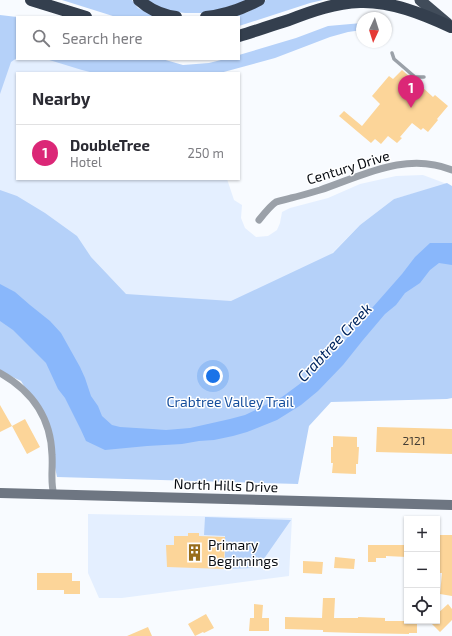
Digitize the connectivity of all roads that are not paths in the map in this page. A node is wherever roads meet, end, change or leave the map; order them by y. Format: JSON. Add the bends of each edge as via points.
{"nodes":[{"id":1,"x":31,"y":0,"type":"edge"},
{"id":2,"x":139,"y":0,"type":"edge"},
{"id":3,"x":258,"y":0,"type":"edge"},
{"id":4,"x":420,"y":0,"type":"edge"},
{"id":5,"x":83,"y":16,"type":"edge"},
{"id":6,"x":170,"y":16,"type":"edge"},
{"id":7,"x":211,"y":16,"type":"edge"},
{"id":8,"x":452,"y":27,"type":"edge"},
{"id":9,"x":240,"y":36,"type":"edge"},
{"id":10,"x":392,"y":53,"type":"dead end"},
{"id":11,"x":424,"y":77,"type":"dead end"},
{"id":12,"x":452,"y":170,"type":"edge"},
{"id":13,"x":259,"y":220,"type":"dead end"},
{"id":14,"x":0,"y":373,"type":"edge"},
{"id":15,"x":0,"y":493,"type":"edge"},
{"id":16,"x":54,"y":495,"type":"junction"},
{"id":17,"x":452,"y":506,"type":"edge"}],
"edges":[{"from":1,"to":5,"type":"highway"},
{"from":2,"to":6,"type":"highway","via":[[159,13]]},
{"from":3,"to":7,"type":"highway","via":[[231,12]]},
{"from":4,"to":8,"type":"highway"},
{"from":8,"to":9,"type":"highway","via":[[403,9],[360,2],[318,9]]},
{"from":10,"to":11,"type":"lane","via":[[394,59],[414,77]]},
{"from":12,"to":13,"type":"street","name":"Century Drive","via":[[431,164],[395,165],[377,169],[275,202]]},
{"from":14,"to":16,"type":"street","via":[[26,392],[47,426],[51,443]]},
{"from":15,"to":16,"type":"main road","name":"North Hills Drive"},
{"from":16,"to":17,"type":"main road","name":"North Hills Drive"}]}
